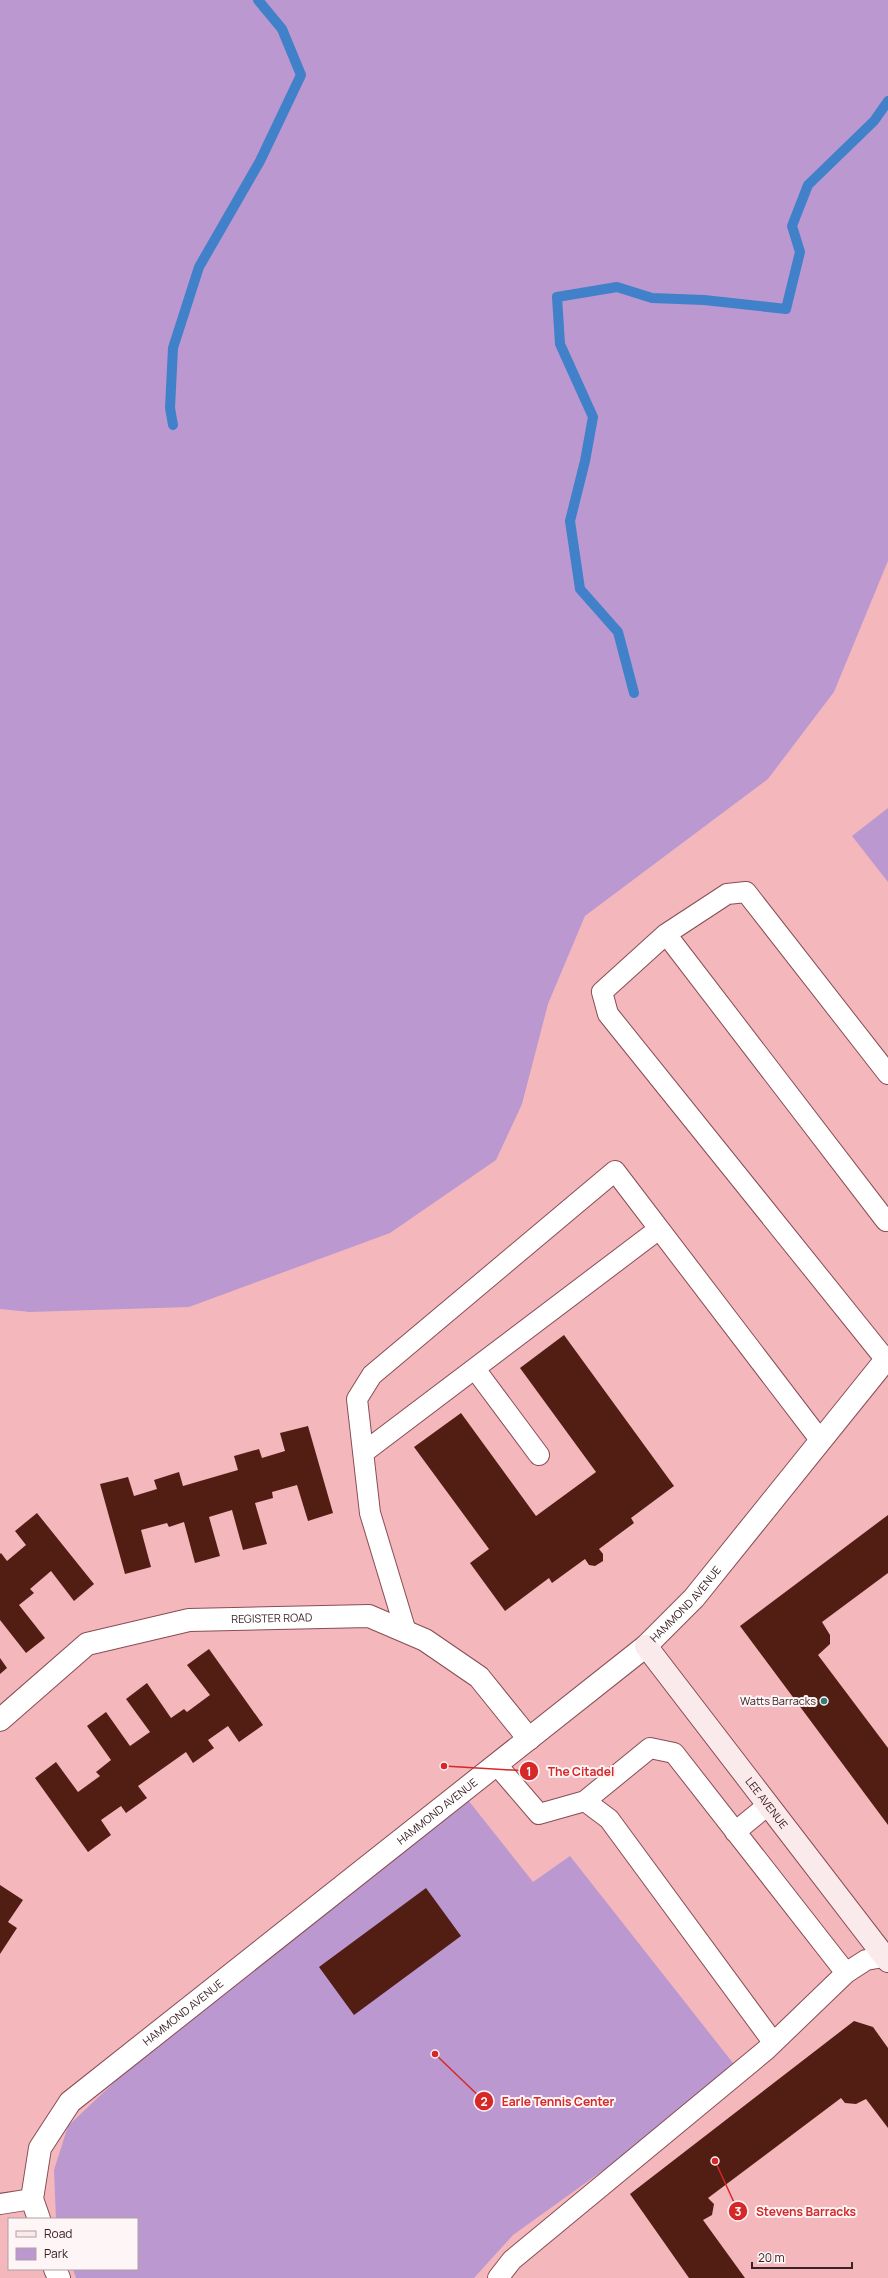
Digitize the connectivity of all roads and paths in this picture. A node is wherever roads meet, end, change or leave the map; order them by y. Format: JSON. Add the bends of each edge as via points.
{"nodes":[{"id":1,"x":666,"y":934,"type":"junction"},
{"id":2,"x":888,"y":1074,"type":"edge"},
{"id":3,"x":887,"y":1221,"type":"edge"},
{"id":4,"x":659,"y":1230,"type":"junction"},
{"id":5,"x":887,"y":1358,"type":"edge"},
{"id":6,"x":475,"y":1368,"type":"junction"},
{"id":7,"x":821,"y":1441,"type":"junction"},
{"id":8,"x":363,"y":1454,"type":"junction"},
{"id":9,"x":539,"y":1455,"type":"dead end"},
{"id":10,"x":406,"y":1632,"type":"junction"},
{"id":11,"x":646,"y":1646,"type":"junction"},
{"id":12,"x":0,"y":1720,"type":"edge"},
{"id":13,"x":529,"y":1739,"type":"junction"},
{"id":14,"x":496,"y":1764,"type":"junction"},
{"id":15,"x":585,"y":1801,"type":"junction"},
{"id":16,"x":768,"y":1805,"type":"junction"},
{"id":17,"x":735,"y":1832,"type":"junction"},
{"id":18,"x":887,"y":1958,"type":"edge"},
{"id":19,"x":846,"y":1974,"type":"junction"},
{"id":20,"x":773,"y":2042,"type":"junction"},
{"id":21,"x":32,"y":2198,"type":"junction"},
{"id":22,"x":0,"y":2204,"type":"edge"},
{"id":23,"x":39,"y":2218,"type":"edge"},
{"id":24,"x":498,"y":2278,"type":"edge"}],
"edges":[{"from":1,"to":2,"type":"lane","via":[[727,894],[746,892]]},
{"from":1,"to":3,"type":"lane"},
{"from":1,"to":5,"type":"lane","via":[[602,992],[608,1014]]},
{"from":4,"to":6,"type":"lane"},
{"from":4,"to":7,"type":"lane"},
{"from":4,"to":8,"type":"lane","via":[[615,1171],[372,1375],[357,1399]]},
{"from":5,"to":7,"type":"street","name":"HAMMOND AVENUE"},
{"from":6,"to":8,"type":"lane"},
{"from":6,"to":9,"type":"lane"},
{"from":7,"to":11,"type":"street","name":"HAMMOND AVENUE","via":[[694,1598]]},
{"from":8,"to":10,"type":"lane","via":[[370,1513]]},
{"from":10,"to":12,"type":"street","name":"REGISTER ROAD","via":[[369,1616],[189,1620],[87,1644]]},
{"from":10,"to":13,"type":"street","name":"REGISTER ROAD","via":[[425,1640],[479,1677]]},
{"from":11,"to":13,"type":"street","name":"HAMMOND AVENUE"},
{"from":11,"to":16,"type":"street","name":"LEE AVENUE"},
{"from":13,"to":14,"type":"street","name":"HAMMOND AVENUE"},
{"from":14,"to":15,"type":"lane","via":[[539,1814]]},
{"from":14,"to":21,"type":"street","name":"HAMMOND AVENUE","via":[[70,2102],[40,2148]]},
{"from":15,"to":17,"type":"lane","via":[[650,1748],[674,1753]]},
{"from":15,"to":20,"type":"lane","via":[[609,1819]]},
{"from":16,"to":17,"type":"lane"},
{"from":16,"to":18,"type":"street","name":"LEE AVENUE"},
{"from":17,"to":19,"type":"lane"},
{"from":18,"to":19,"type":"lane","via":[[866,1960]]},
{"from":19,"to":20,"type":"lane"},
{"from":20,"to":24,"type":"lane","via":[[512,2260]]},
{"from":21,"to":22,"type":"lane"},
{"from":21,"to":23,"type":"street","name":"HAMMOND AVENUE"}]}
